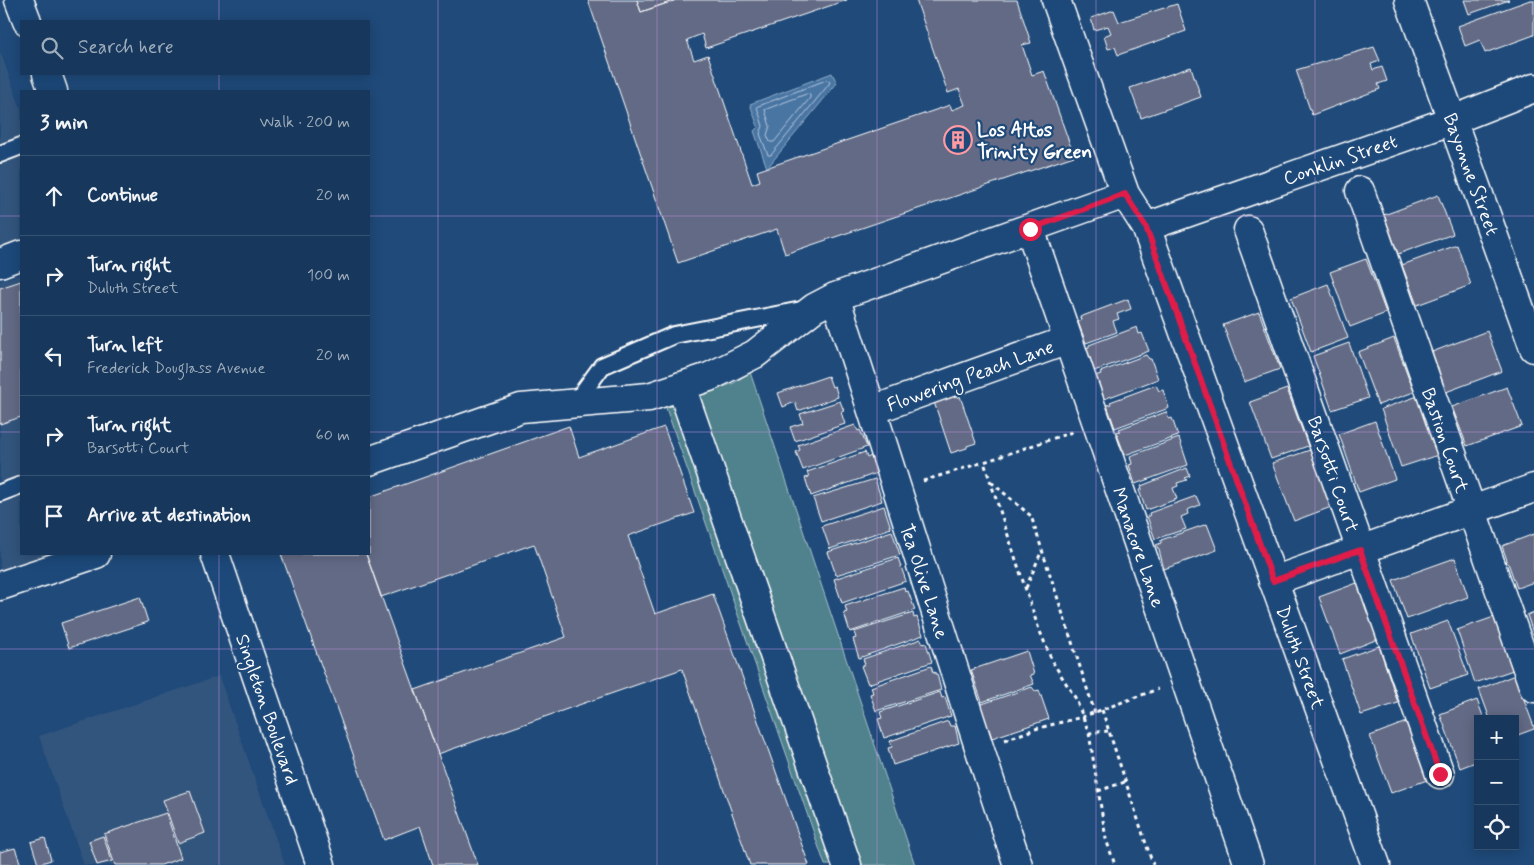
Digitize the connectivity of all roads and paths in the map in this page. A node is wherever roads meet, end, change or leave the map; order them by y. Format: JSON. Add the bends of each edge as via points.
{"nodes":[{"id":1,"x":19,"y":0,"type":"edge"},
{"id":2,"x":1056,"y":0,"type":"edge"},
{"id":3,"x":1409,"y":0,"type":"edge"},
{"id":4,"x":27,"y":20,"type":"edge"},
{"id":5,"x":47,"y":75,"type":"edge"},
{"id":6,"x":1534,"y":88,"type":"edge"},
{"id":7,"x":53,"y":90,"type":"edge"},
{"id":8,"x":1453,"y":120,"type":"junction"},
{"id":9,"x":20,"y":146,"type":"edge"},
{"id":10,"x":0,"y":154,"type":"edge"},
{"id":11,"x":1360,"y":191,"type":"dead end"},
{"id":12,"x":1125,"y":194,"type":"junction"},
{"id":13,"x":1146,"y":227,"type":"junction"},
{"id":14,"x":1030,"y":229,"type":"junction"},
{"id":15,"x":1248,"y":230,"type":"dead end"},
{"id":16,"x":20,"y":256,"type":"edge"},
{"id":17,"x":0,"y":263,"type":"edge"},
{"id":18,"x":824,"y":302,"type":"junction"},
{"id":19,"x":1068,"y":340,"type":"junction"},
{"id":20,"x":1534,"y":348,"type":"edge"},
{"id":21,"x":681,"y":386,"type":"junction"},
{"id":22,"x":575,"y":403,"type":"junction"},
{"id":23,"x":873,"y":410,"type":"junction"},
{"id":24,"x":1096,"y":423,"type":"junction"},
{"id":25,"x":370,"y":461,"type":"edge"},
{"id":26,"x":984,"y":462,"type":"junction"},
{"id":27,"x":991,"y":482,"type":"junction"},
{"id":28,"x":20,"y":485,"type":"edge"},
{"id":29,"x":1534,"y":488,"type":"edge"},
{"id":30,"x":896,"y":490,"type":"junction"},
{"id":31,"x":0,"y":493,"type":"edge"},
{"id":32,"x":1471,"y":511,"type":"junction"},
{"id":33,"x":1042,"y":550,"type":"junction"},
{"id":34,"x":1360,"y":550,"type":"junction"},
{"id":35,"x":93,"y":555,"type":"edge"},
{"id":36,"x":215,"y":555,"type":"edge"},
{"id":37,"x":1273,"y":581,"type":"junction"},
{"id":38,"x":0,"y":586,"type":"edge"},
{"id":39,"x":1025,"y":589,"type":"junction"},
{"id":40,"x":1185,"y":680,"type":"junction"},
{"id":41,"x":1534,"y":688,"type":"edge"},
{"id":42,"x":1102,"y":710,"type":"junction"},
{"id":43,"x":1095,"y":713,"type":"junction"},
{"id":44,"x":1082,"y":717,"type":"junction"},
{"id":45,"x":1108,"y":731,"type":"junction"},
{"id":46,"x":1089,"y":733,"type":"junction"},
{"id":47,"x":979,"y":750,"type":"junction"},
{"id":48,"x":1440,"y":774,"type":"dead end"},
{"id":49,"x":1125,"y":782,"type":"junction"},
{"id":50,"x":1098,"y":791,"type":"junction"},
{"id":51,"x":320,"y":865,"type":"edge"},
{"id":52,"x":847,"y":865,"type":"edge"},
{"id":53,"x":1018,"y":865,"type":"edge"},
{"id":54,"x":1115,"y":865,"type":"edge"},
{"id":55,"x":1153,"y":865,"type":"edge"},
{"id":56,"x":1249,"y":865,"type":"edge"},
{"id":57,"x":1376,"y":865,"type":"edge"}],
"edges":[{"from":1,"to":4,"type":"street"},
{"from":2,"to":12,"type":"street","name":"Duluth Street"},
{"from":3,"to":8,"type":"street","name":"Bayonne Street"},
{"from":5,"to":7,"type":"street"},
{"from":6,"to":8,"type":"street","name":"Conklin Street"},
{"from":8,"to":13,"type":"street","name":"Conklin Street"},
{"from":8,"to":20,"type":"street","name":"Bayonne Street"},
{"from":9,"to":10,"type":"lane"},
{"from":11,"to":32,"type":"street","name":"Bastion Court"},
{"from":12,"to":13,"type":"street","name":"Duluth Street"},
{"from":12,"to":14,"type":"street"},
{"from":13,"to":37,"type":"street","name":"Duluth Street"},
{"from":14,"to":18,"type":"street"},
{"from":14,"to":19,"type":"street","name":"Manacore Lane"},
{"from":15,"to":34,"type":"street","name":"Barsotti Court"},
{"from":16,"to":17,"type":"street"},
{"from":18,"to":21,"type":"street","via":[[754,354]]},
{"from":18,"to":22,"type":"lane","via":[[674,335],[602,366]]},
{"from":18,"to":23,"type":"street","name":"Tea Olive Lane"},
{"from":19,"to":23,"type":"street","name":"Flowering Peach Lane"},
{"from":19,"to":24,"type":"street","name":"Manacore Lane"},
{"from":21,"to":22,"type":"street","via":[[649,397]]},
{"from":21,"to":52,"type":"street"},
{"from":22,"to":25,"type":"street","via":[[521,408]]},
{"from":23,"to":30,"type":"street","name":"Tea Olive Lane"},
{"from":24,"to":26,"type":"path"},
{"from":24,"to":40,"type":"street","name":"Manacore Lane"},
{"from":26,"to":27,"type":"path"},
{"from":26,"to":30,"type":"path"},
{"from":27,"to":33,"type":"path","via":[[1031,516]]},
{"from":27,"to":39,"type":"path"},
{"from":28,"to":31,"type":"lane"},
{"from":29,"to":32,"type":"street"},
{"from":30,"to":47,"type":"street","name":"Tea Olive Lane"},
{"from":32,"to":34,"type":"street"},
{"from":32,"to":41,"type":"street","name":"Bastion Court"},
{"from":33,"to":39,"type":"path"},
{"from":33,"to":43,"type":"path"},
{"from":34,"to":37,"type":"street"},
{"from":34,"to":48,"type":"street","name":"Barsotti Court"},
{"from":35,"to":38,"type":"street"},
{"from":36,"to":51,"type":"street","name":"Singleton Boulevard"},
{"from":37,"to":57,"type":"street","name":"Duluth Street"},
{"from":39,"to":44,"type":"path","via":[[1052,661],[1076,699]]},
{"from":40,"to":42,"type":"path"},
{"from":40,"to":56,"type":"street","name":"Manacore Lane"},
{"from":42,"to":43,"type":"path"},
{"from":42,"to":45,"type":"path"},
{"from":43,"to":44,"type":"path"},
{"from":44,"to":46,"type":"path"},
{"from":44,"to":47,"type":"path","via":[[1035,729]]},
{"from":45,"to":46,"type":"path"},
{"from":45,"to":49,"type":"path"},
{"from":46,"to":50,"type":"path"},
{"from":47,"to":53,"type":"street","name":"Tea Olive Lane"},
{"from":49,"to":50,"type":"path"},
{"from":49,"to":55,"type":"path"},
{"from":50,"to":54,"type":"path","via":[[1106,839]]}]}
